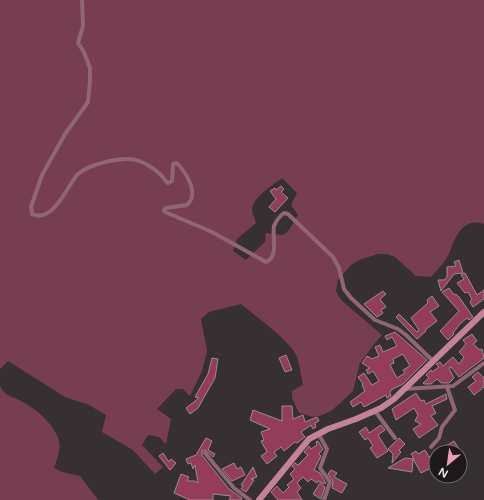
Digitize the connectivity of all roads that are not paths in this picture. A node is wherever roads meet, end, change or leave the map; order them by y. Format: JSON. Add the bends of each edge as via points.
{"nodes":[{"id":1,"x":82,"y":0,"type":"edge"},
{"id":2,"x":484,"y":312,"type":"edge"},
{"id":3,"x":433,"y":361,"type":"junction"},
{"id":4,"x":484,"y":363,"type":"edge"},
{"id":5,"x":447,"y":388,"type":"junction"},
{"id":6,"x":405,"y":389,"type":"junction"},
{"id":7,"x":375,"y":410,"type":"junction"},
{"id":8,"x":318,"y":433,"type":"junction"},
{"id":9,"x":395,"y":438,"type":"dead end"},
{"id":10,"x":433,"y":444,"type":"edge"},
{"id":11,"x":205,"y":454,"type":"dead end"},
{"id":12,"x":250,"y":500,"type":"edge"},
{"id":13,"x":259,"y":500,"type":"edge"},
{"id":14,"x":324,"y":500,"type":"edge"}],
"edges":[{"from":1,"to":3,"type":"street","via":[[83,26],[78,43],[90,68],[88,99],[42,175],[31,207],[32,214],[39,215],[53,209],[78,174],[86,168],[109,161],[134,159],[152,168],[168,183],[172,181],[173,164],[177,163],[192,189],[192,196],[187,205],[165,208],[165,212],[212,232],[266,262],[274,254],[276,223],[284,213],[288,214],[333,257],[339,268],[344,289],[351,298],[375,320],[406,334]]},
{"from":2,"to":3,"type":"main road"},
{"from":3,"to":6,"type":"main road"},
{"from":4,"to":5,"type":"street"},
{"from":5,"to":6,"type":"street"},
{"from":5,"to":10,"type":"street","via":[[455,412],[442,427]]},
{"from":6,"to":7,"type":"main road"},
{"from":7,"to":8,"type":"main road"},
{"from":7,"to":9,"type":"street"},
{"from":8,"to":13,"type":"main road","via":[[306,442]]},
{"from":8,"to":14,"type":"street","via":[[327,449],[320,468],[330,482]]},
{"from":11,"to":12,"type":"street","via":[[234,488]]}]}
